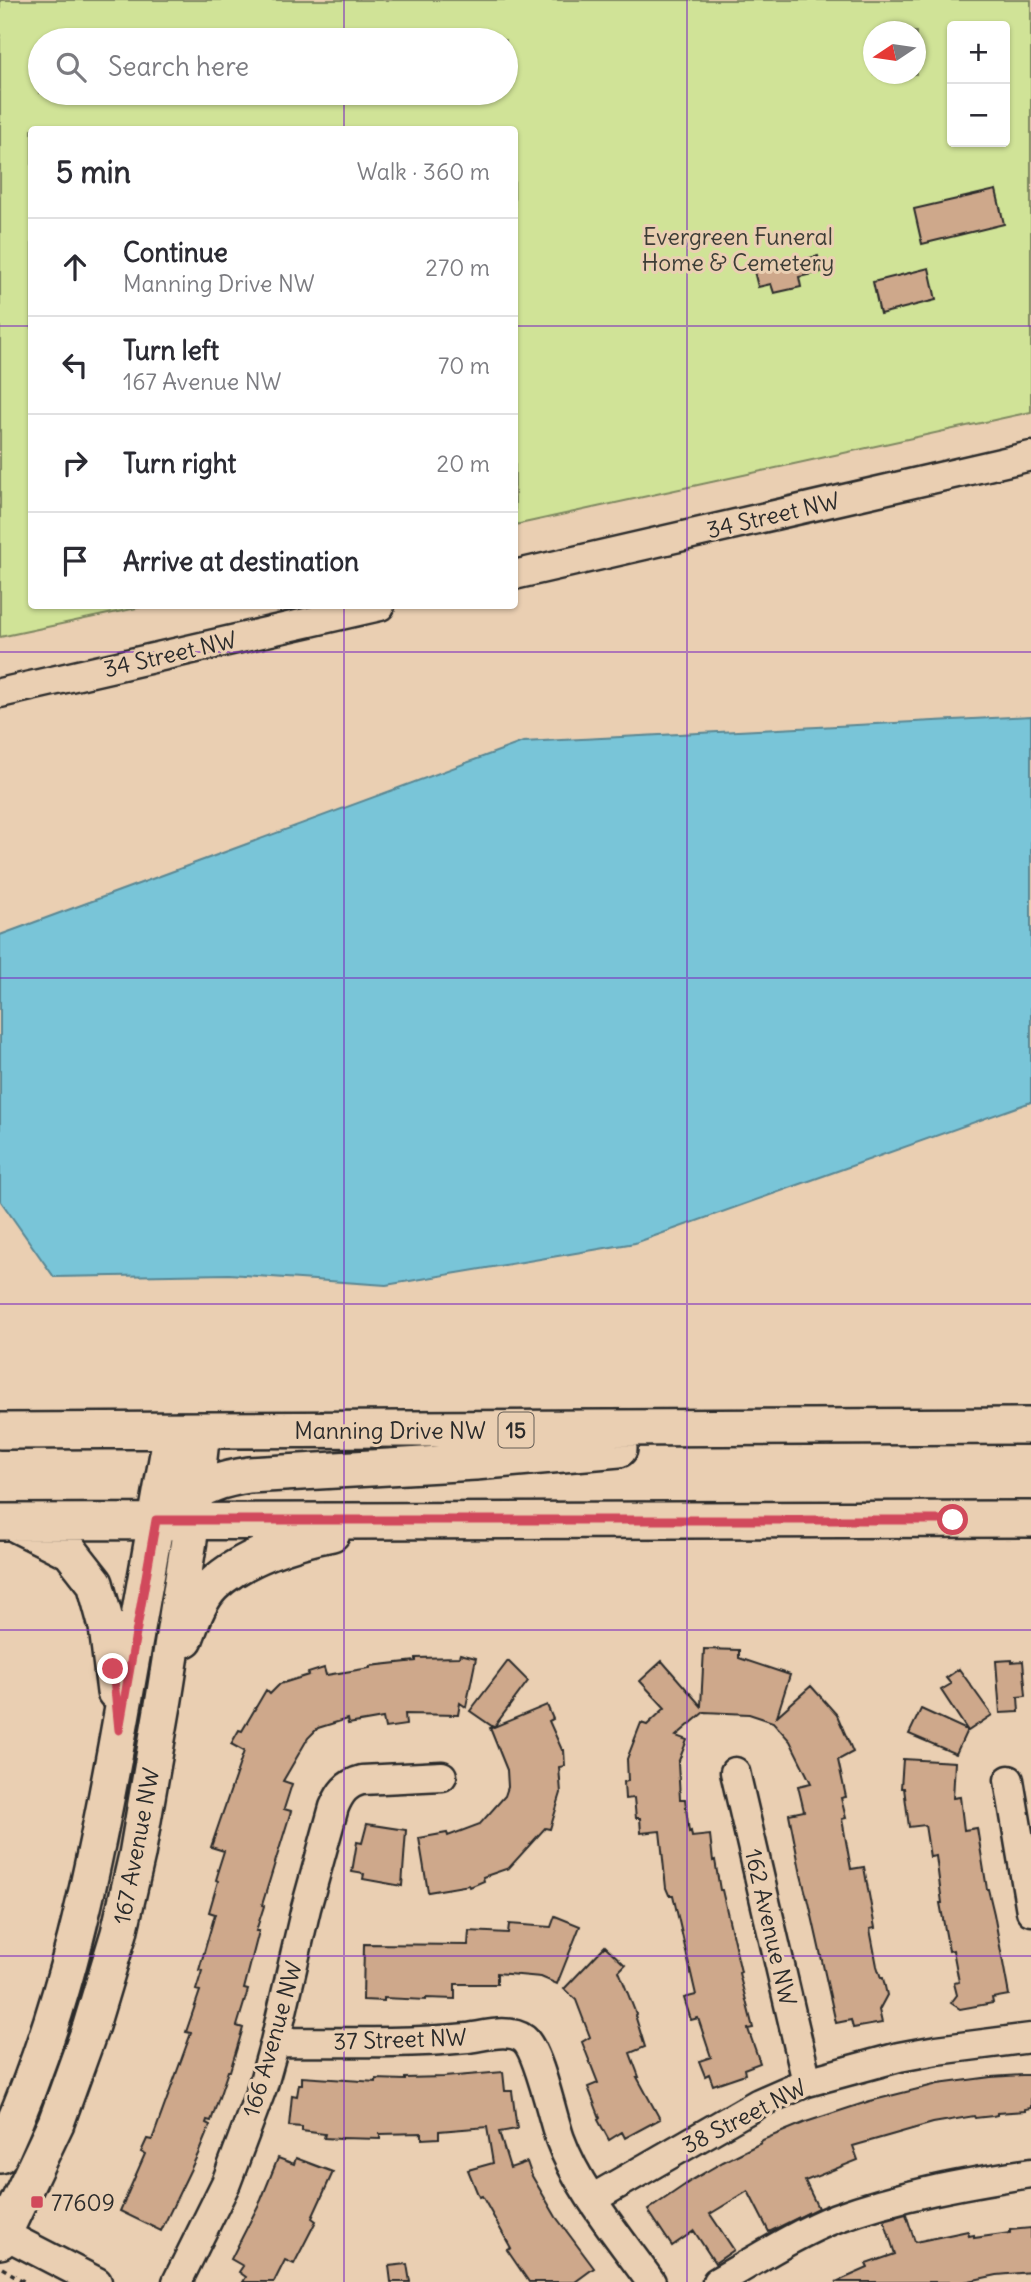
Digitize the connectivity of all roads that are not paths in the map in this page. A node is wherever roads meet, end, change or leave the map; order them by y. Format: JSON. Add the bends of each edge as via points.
{"nodes":[{"id":1,"x":1031,"y":457,"type":"edge"},
{"id":2,"x":518,"y":574,"type":"edge"},
{"id":3,"x":367,"y":609,"type":"edge"},
{"id":4,"x":0,"y":693,"type":"edge"},
{"id":5,"x":1031,"y":1426,"type":"edge"},
{"id":6,"x":741,"y":1429,"type":"junction"},
{"id":7,"x":0,"y":1431,"type":"edge"},
{"id":8,"x":187,"y":1431,"type":"junction"},
{"id":9,"x":194,"y":1506,"type":"junction"},
{"id":10,"x":1031,"y":1519,"type":"edge"},
{"id":11,"x":156,"y":1520,"type":"junction"},
{"id":12,"x":405,"y":1521,"type":"junction"},
{"id":13,"x":5,"y":1522,"type":"edge"},
{"id":14,"x":164,"y":1699,"type":"junction"},
{"id":15,"x":119,"y":1730,"type":"junction"},
{"id":16,"x":735,"y":1772,"type":"dead end"},
{"id":17,"x":442,"y":1776,"type":"dead end"},
{"id":18,"x":1009,"y":1780,"type":"dead end"},
{"id":19,"x":1031,"y":1911,"type":"edge"},
{"id":20,"x":1031,"y":2038,"type":"edge"},
{"id":21,"x":275,"y":2042,"type":"junction"},
{"id":22,"x":807,"y":2082,"type":"junction"},
{"id":23,"x":0,"y":2155,"type":"edge"},
{"id":24,"x":1031,"y":2173,"type":"edge"},
{"id":25,"x":592,"y":2199,"type":"junction"},
{"id":26,"x":1,"y":2244,"type":"edge"},
{"id":27,"x":97,"y":2282,"type":"edge"},
{"id":28,"x":177,"y":2282,"type":"edge"},
{"id":29,"x":651,"y":2282,"type":"edge"},
{"id":30,"x":717,"y":2282,"type":"edge"}],
"edges":[{"from":1,"to":2,"type":"street","name":"34 Street NW"},
{"from":3,"to":4,"type":"street","name":"34 Street NW"},
{"from":5,"to":6,"type":"main road","name":"Manning Drive NW","number":"15"},
{"from":6,"to":8,"type":"main road","name":"Manning Drive NW","number":"15"},
{"from":6,"to":9,"type":"main road","via":[[603,1451],[226,1478]]},
{"from":7,"to":8,"type":"main road","name":"Manning Drive NW","number":"15"},
{"from":8,"to":9,"type":"main road","name":"167 Avenue NW"},
{"from":8,"to":11,"type":"main road","name":"167 Avenue NW"},
{"from":9,"to":11,"type":"main road"},
{"from":9,"to":12,"type":"main road"},
{"from":9,"to":14,"type":"main road","name":"167 Avenue NW"},
{"from":10,"to":12,"type":"main road"},
{"from":11,"to":13,"type":"main road"},
{"from":11,"to":15,"type":"main road","name":"167 Avenue NW"},
{"from":12,"to":14,"type":"main road","via":[[309,1537],[254,1559],[212,1586],[188,1630]]},
{"from":13,"to":15,"type":"main road","via":[[70,1550],[95,1583],[107,1627]]},
{"from":14,"to":26,"type":"main road","name":"167 Avenue NW","via":[[137,1855],[105,1980],[56,2123]]},
{"from":15,"to":23,"type":"main road","name":"167 Avenue NW","via":[[82,1922],[32,2082]]},
{"from":16,"to":22,"type":"street","name":"162 Avenue NW"},
{"from":17,"to":21,"type":"street","name":"166 Avenue NW","via":[[376,1778],[345,1787],[334,1807],[311,1888]]},
{"from":18,"to":19,"type":"street"},
{"from":20,"to":22,"type":"street","name":"38 Street NW","via":[[924,2052]]},
{"from":21,"to":25,"type":"street","name":"37 Street NW","via":[[429,2042],[498,2034],[523,2039],[536,2059],[561,2142]]},
{"from":21,"to":28,"type":"street","name":"166 Avenue NW","via":[[226,2183]]},
{"from":22,"to":25,"type":"street","name":"38 Street NW","via":[[760,2103]]},
{"from":24,"to":30,"type":"street","via":[[959,2183],[834,2219]]},
{"from":25,"to":29,"type":"street"},
{"from":26,"to":27,"type":"street"}]}
